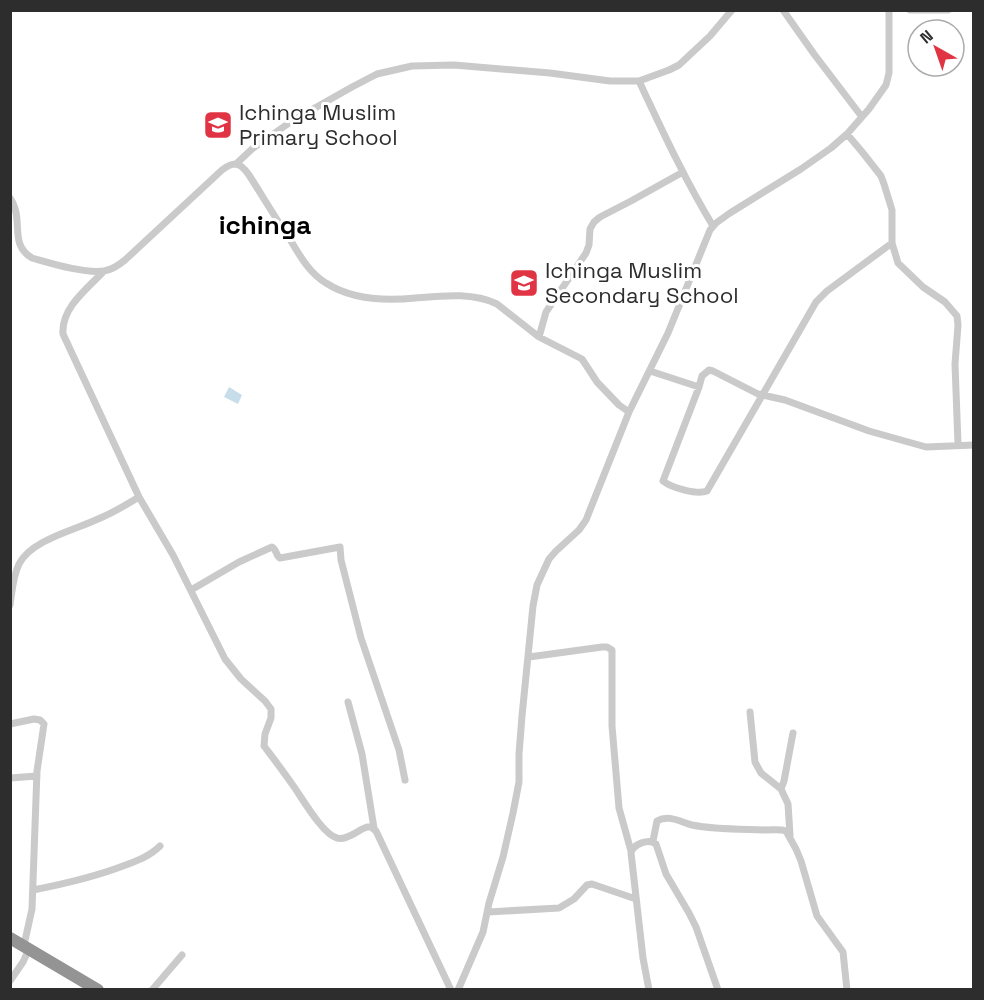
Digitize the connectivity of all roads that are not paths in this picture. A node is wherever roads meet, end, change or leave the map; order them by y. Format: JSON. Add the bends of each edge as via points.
{"nodes":[{"id":1,"x":732,"y":10,"type":"edge"},
{"id":2,"x":783,"y":10,"type":"edge"},
{"id":3,"x":889,"y":10,"type":"edge"},
{"id":4,"x":910,"y":10,"type":"edge"},
{"id":5,"x":948,"y":10,"type":"edge"},
{"id":6,"x":639,"y":81,"type":"junction"},
{"id":7,"x":862,"y":117,"type":"junction"},
{"id":8,"x":847,"y":134,"type":"junction"},
{"id":9,"x":236,"y":164,"type":"junction"},
{"id":10,"x":683,"y":172,"type":"junction"},
{"id":11,"x":10,"y":198,"type":"edge"},
{"id":12,"x":713,"y":226,"type":"junction"},
{"id":13,"x":892,"y":243,"type":"junction"},
{"id":14,"x":103,"y":272,"type":"junction"},
{"id":15,"x":539,"y":337,"type":"junction"},
{"id":16,"x":650,"y":371,"type":"junction"},
{"id":17,"x":699,"y":387,"type":"junction"},
{"id":18,"x":762,"y":395,"type":"junction"},
{"id":19,"x":629,"y":412,"type":"junction"},
{"id":20,"x":958,"y":444,"type":"junction"},
{"id":21,"x":974,"y":445,"type":"edge"},
{"id":22,"x":139,"y":497,"type":"junction"},
{"id":23,"x":191,"y":590,"type":"junction"},
{"id":24,"x":10,"y":605,"type":"edge"},
{"id":25,"x":529,"y":657,"type":"junction"},
{"id":26,"x":348,"y":702,"type":"dead end"},
{"id":27,"x":750,"y":712,"type":"dead end"},
{"id":28,"x":10,"y":724,"type":"edge"},
{"id":29,"x":793,"y":733,"type":"dead end"},
{"id":30,"x":37,"y":776,"type":"junction"},
{"id":31,"x":10,"y":778,"type":"edge"},
{"id":32,"x":405,"y":780,"type":"dead end"},
{"id":33,"x":781,"y":789,"type":"junction"},
{"id":34,"x":374,"y":828,"type":"junction"},
{"id":35,"x":790,"y":838,"type":"junction"},
{"id":36,"x":653,"y":842,"type":"junction"},
{"id":37,"x":160,"y":846,"type":"dead end"},
{"id":38,"x":631,"y":851,"type":"junction"},
{"id":39,"x":33,"y":890,"type":"junction"},
{"id":40,"x":636,"y":899,"type":"junction"},
{"id":41,"x":488,"y":912,"type":"junction"},
{"id":42,"x":10,"y":938,"type":"edge"},
{"id":43,"x":27,"y":947,"type":"junction"},
{"id":44,"x":182,"y":955,"type":"dead end"},
{"id":45,"x":10,"y":981,"type":"edge"},
{"id":46,"x":98,"y":990,"type":"edge"},
{"id":47,"x":152,"y":990,"type":"edge"},
{"id":48,"x":451,"y":990,"type":"edge"},
{"id":49,"x":458,"y":990,"type":"edge"},
{"id":50,"x":649,"y":990,"type":"edge"},
{"id":51,"x":718,"y":990,"type":"edge"},
{"id":52,"x":847,"y":990,"type":"edge"}],
"edges":[{"from":1,"to":6,"type":"street","via":[[679,65]]},
{"from":2,"to":7,"type":"street"},
{"from":3,"to":7,"type":"street","via":[[888,80]]},
{"from":4,"to":5,"type":"street"},
{"from":6,"to":9,"type":"street","via":[[454,65],[396,69],[368,78],[292,121]]},
{"from":6,"to":10,"type":"street"},
{"from":7,"to":8,"type":"street"},
{"from":8,"to":12,"type":"street","via":[[815,160]]},
{"from":8,"to":13,"type":"street","via":[[881,176],[892,210]]},
{"from":9,"to":14,"type":"street","via":[[222,170],[125,260]]},
{"from":9,"to":15,"type":"street","via":[[249,175],[312,272],[327,284],[360,297],[460,296],[490,301]]},
{"from":10,"to":12,"type":"street"},
{"from":10,"to":15,"type":"street","via":[[594,222],[586,254],[546,312]]},
{"from":11,"to":14,"type":"street","via":[[18,215],[20,245],[27,255]]},
{"from":12,"to":16,"type":"street"},
{"from":13,"to":18,"type":"street","via":[[816,302]]},
{"from":13,"to":20,"type":"street","via":[[900,266],[957,316]]},
{"from":14,"to":22,"type":"street","via":[[69,310],[63,334]]},
{"from":15,"to":19,"type":"street","via":[[582,358],[597,382]]},
{"from":16,"to":17,"type":"street"},
{"from":16,"to":19,"type":"street"},
{"from":17,"to":18,"type":"street","via":[[702,376],[713,371]]},
{"from":17,"to":18,"type":"street","via":[[663,481],[700,493],[706,491]]},
{"from":18,"to":20,"type":"street","via":[[917,444]]},
{"from":19,"to":25,"type":"street","via":[[586,520],[555,551],[539,578]]},
{"from":20,"to":21,"type":"street"},
{"from":22,"to":23,"type":"street"},
{"from":22,"to":24,"type":"street","via":[[30,550],[16,571]]},
{"from":23,"to":32,"type":"street","via":[[272,548],[280,558],[340,546],[361,638],[399,750]]},
{"from":23,"to":34,"type":"street","via":[[229,664],[271,709],[264,746],[311,813],[338,838]]},
{"from":25,"to":38,"type":"street","via":[[602,646],[612,650],[612,726],[619,808]]},
{"from":25,"to":41,"type":"street","via":[[519,782]]},
{"from":26,"to":34,"type":"street","via":[[362,754]]},
{"from":27,"to":33,"type":"street","via":[[755,762],[761,773]]},
{"from":28,"to":30,"type":"street","via":[[34,719],[44,724]]},
{"from":29,"to":33,"type":"street"},
{"from":30,"to":31,"type":"street"},
{"from":30,"to":39,"type":"street"},
{"from":33,"to":35,"type":"street","via":[[788,804]]},
{"from":34,"to":48,"type":"street"},
{"from":35,"to":36,"type":"street","via":[[784,830],[716,828],[671,818],[657,821]]},
{"from":35,"to":52,"type":"street","via":[[817,916],[843,952]]},
{"from":36,"to":38,"type":"street","via":[[635,846]]},
{"from":36,"to":51,"type":"street","via":[[696,927]]},
{"from":37,"to":39,"type":"street","via":[[137,861],[97,876]]},
{"from":38,"to":40,"type":"street"},
{"from":39,"to":43,"type":"street"},
{"from":40,"to":41,"type":"street","via":[[592,884],[559,908]]},
{"from":40,"to":50,"type":"street"},
{"from":41,"to":49,"type":"street"},
{"from":42,"to":43,"type":"highway"},
{"from":43,"to":45,"type":"street","via":[[23,962]]},
{"from":43,"to":46,"type":"highway"},
{"from":44,"to":47,"type":"street"}]}
